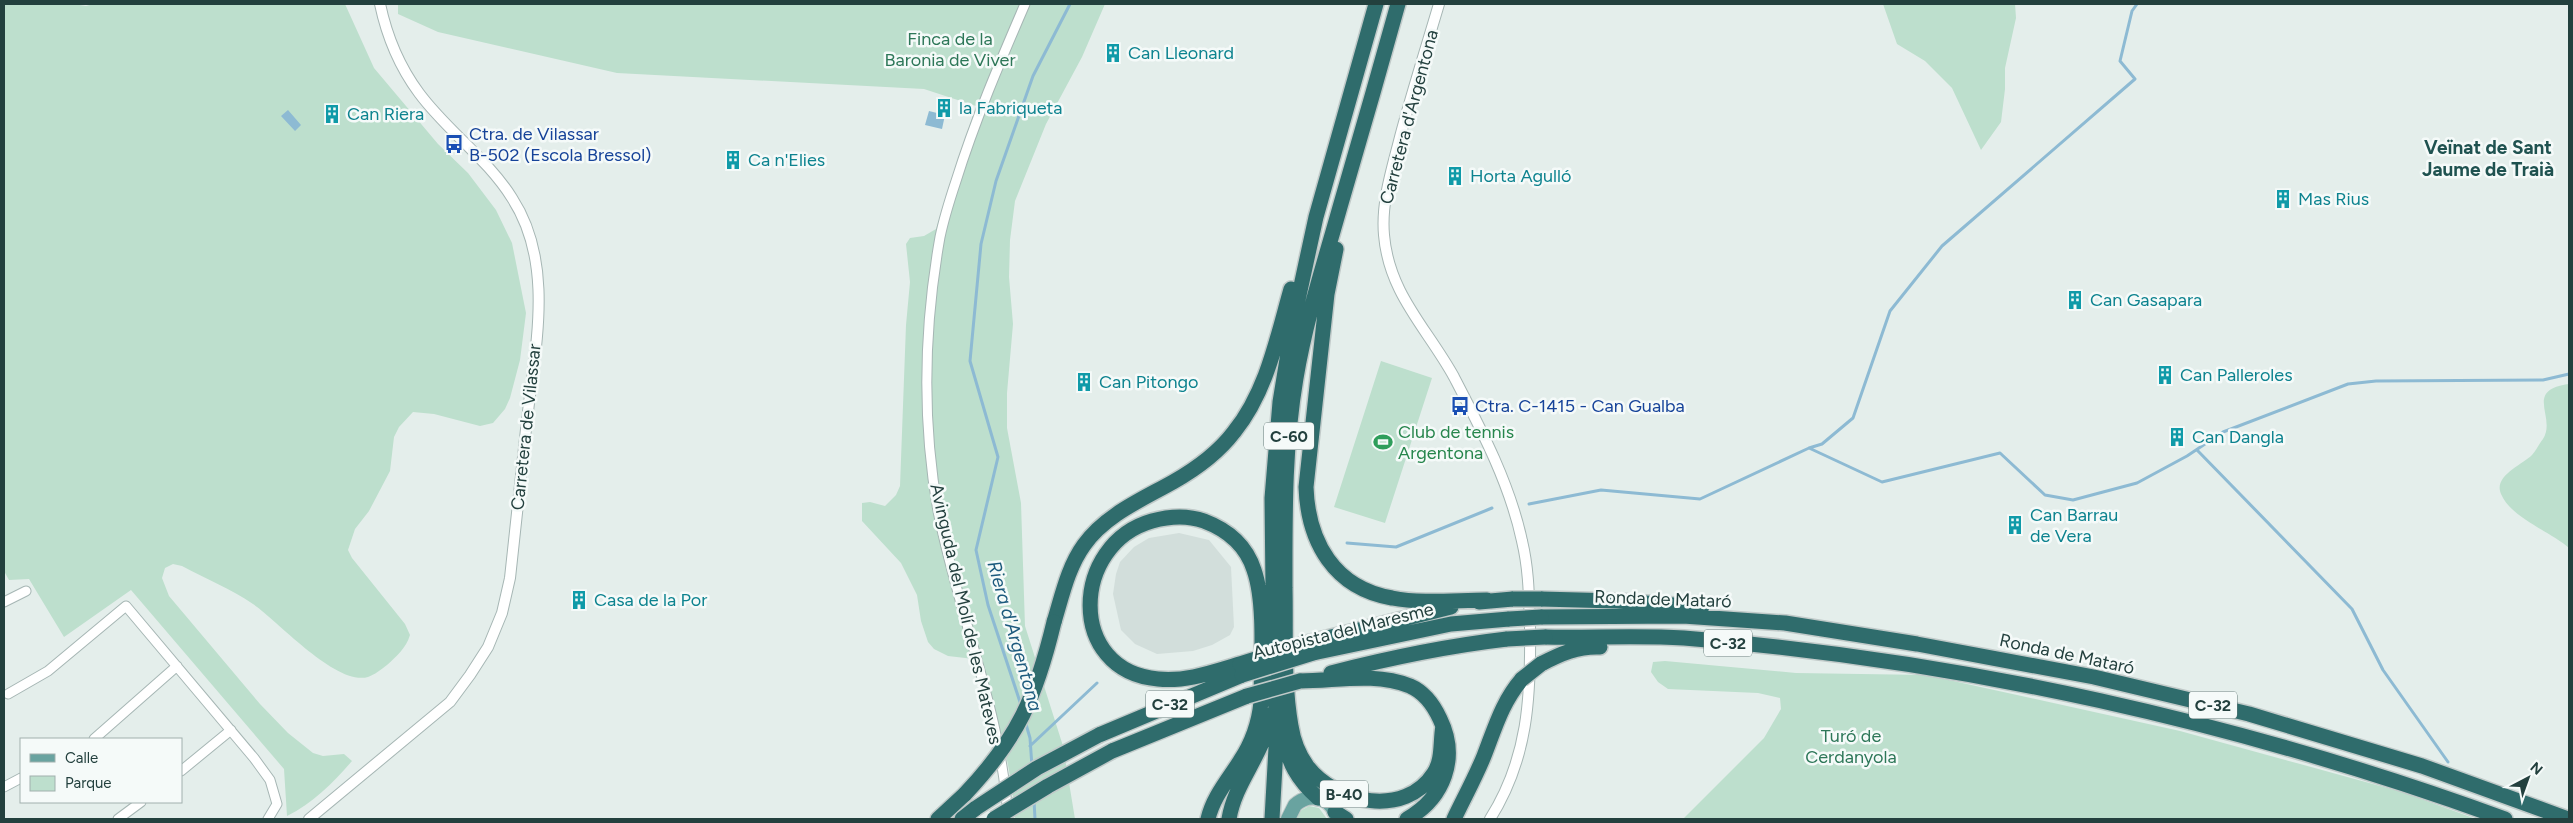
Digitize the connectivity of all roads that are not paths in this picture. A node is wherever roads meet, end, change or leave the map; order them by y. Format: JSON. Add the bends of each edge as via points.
{"nodes":[{"id":1,"x":380,"y":4,"type":"edge"},
{"id":2,"x":1026,"y":4,"type":"edge"},
{"id":3,"x":1376,"y":4,"type":"edge"},
{"id":4,"x":1398,"y":4,"type":"edge"},
{"id":5,"x":1438,"y":4,"type":"edge"},
{"id":6,"x":1340,"y":210,"type":"junction"},
{"id":7,"x":1316,"y":217,"type":"junction"},
{"id":8,"x":26,"y":592,"type":"dead end"},
{"id":9,"x":1487,"y":600,"type":"junction"},
{"id":10,"x":4,"y":602,"type":"edge"},
{"id":11,"x":1541,"y":617,"type":"joint"},
{"id":12,"x":1848,"y":632,"type":"junction"},
{"id":13,"x":1310,"y":648,"type":"junction"},
{"id":14,"x":1910,"y":665,"type":"junction"},
{"id":15,"x":177,"y":666,"type":"junction"},
{"id":16,"x":1287,"y":667,"type":"junction"},
{"id":17,"x":1241,"y":669,"type":"junction"},
{"id":18,"x":1274,"y":676,"type":"junction"},
{"id":19,"x":1300,"y":681,"type":"junction"},
{"id":20,"x":8,"y":694,"type":"dead end"},
{"id":21,"x":1443,"y":726,"type":"junction"},
{"id":22,"x":231,"y":730,"type":"junction"},
{"id":23,"x":95,"y":738,"type":"edge"},
{"id":24,"x":182,"y":769,"type":"edge"},
{"id":25,"x":20,"y":779,"type":"edge"},
{"id":26,"x":4,"y":787,"type":"edge"},
{"id":27,"x":1318,"y":798,"type":"junction"},
{"id":28,"x":140,"y":803,"type":"edge"},
{"id":29,"x":1455,"y":815,"type":"edge"},
{"id":30,"x":1339,"y":817,"type":"edge"},
{"id":31,"x":118,"y":819,"type":"edge"},
{"id":32,"x":268,"y":819,"type":"edge"},
{"id":33,"x":309,"y":819,"type":"edge"},
{"id":34,"x":938,"y":819,"type":"edge"},
{"id":35,"x":962,"y":819,"type":"edge"},
{"id":36,"x":994,"y":819,"type":"edge"},
{"id":37,"x":1008,"y":819,"type":"edge"},
{"id":38,"x":1208,"y":819,"type":"edge"},
{"id":39,"x":1229,"y":819,"type":"edge"},
{"id":40,"x":1272,"y":819,"type":"edge"},
{"id":41,"x":1288,"y":819,"type":"edge"},
{"id":42,"x":1407,"y":819,"type":"edge"},
{"id":43,"x":1490,"y":819,"type":"edge"},
{"id":44,"x":2505,"y":819,"type":"edge"},
{"id":45,"x":2568,"y":819,"type":"edge"}],
"edges":[{"from":1,"to":33,"type":"street","name":"Carretera de Vilassar","via":[[385,30],[398,61],[420,94],[512,198],[533,248],[538,278],[538,315],[510,578],[502,613],[488,647],[450,702]]},
{"from":2,"to":37,"type":"street","name":"Avinguda del Molí de les Mateves","via":[[981,107],[940,236],[930,313],[927,387],[938,510],[995,736],[1007,796]]},
{"from":3,"to":7,"type":"highway","number":"C-60"},
{"from":4,"to":6,"type":"highway","number":"C-60"},
{"from":5,"to":43,"type":"street","name":"Carretera d'Argentona","via":[[1392,166],[1384,212],[1384,234],[1389,266],[1398,289],[1453,376],[1486,441],[1513,509],[1529,575],[1530,660],[1524,733],[1511,780]]},
{"from":6,"to":9,"type":"highway","via":[[1306,487],[1314,536],[1336,570],[1374,594],[1392,599]]},
{"from":6,"to":16,"type":"highway","number":"C-60","via":[[1308,320],[1296,378],[1287,450]]},
{"from":7,"to":18,"type":"highway","number":"C-60","via":[[1280,402],[1272,498]]},
{"from":7,"to":34,"type":"highway","bridge":true,"via":[[1303,249],[1268,368],[1253,404],[1234,432],[1208,460],[1127,508],[1101,526],[1084,544],[1068,577],[1033,695],[1022,719],[990,767]]},
{"from":8,"to":10,"type":"street"},
{"from":9,"to":12,"type":"highway","bridge":true,"via":[[1617,601],[1751,612],[1788,616]]},
{"from":9,"to":13,"type":"highway","via":[[1422,613]]},
{"from":11,"to":12,"type":"highway","name":"Ronda de Mataró","number":"C-32","via":[[1683,616],[1785,623]]},
{"from":11,"to":13,"type":"highway","name":"Autopista del Maresme","number":"C-32","bridge":true,"via":[[1451,624]]},
{"from":12,"to":45,"type":"highway","name":"Ronda de Mataró","number":"C-32","via":[[2094,677],[2249,714],[2422,766]]},
{"from":13,"to":17,"type":"highway","name":"Autopista del Maresme","number":"C-32","bridge":true},
{"from":14,"to":19,"type":"highway","number":"C-32","bridge":true,"via":[[1682,638],[1545,637],[1454,645]]},
{"from":14,"to":29,"type":"highway","bridge":true,"via":[[1678,646],[1586,646],[1560,654],[1541,664],[1511,692]]},
{"from":14,"to":44,"type":"highway","number":"C-32","via":[[2087,698],[2237,734],[2413,785]]},
{"from":15,"to":20,"type":"street","via":[[126,606],[48,671]]},
{"from":15,"to":22,"type":"street"},
{"from":15,"to":23,"type":"street"},
{"from":16,"to":21,"type":"highway","number":"B-40","via":[[1291,726],[1296,746],[1306,766],[1319,779],[1348,796],[1381,801],[1398,799],[1425,786],[1440,761]]},
{"from":16,"to":27,"type":"highway","number":"C-60","via":[[1283,724],[1286,753],[1299,778]]},
{"from":17,"to":35,"type":"highway","name":"Autopista del Maresme","number":"C-32","bridge":true,"via":[[1036,768]]},
{"from":17,"to":38,"type":"highway","via":[[1180,679],[1158,679],[1138,675],[1105,652],[1094,632],[1090,595],[1094,576],[1116,542],[1145,523],[1163,518],[1194,518],[1226,531],[1239,542],[1254,570],[1260,624],[1260,716],[1251,740],[1218,794]]},
{"from":18,"to":39,"type":"highway","via":[[1270,718],[1264,740],[1238,787]]},
{"from":18,"to":40,"type":"highway","via":[[1277,730]]},
{"from":19,"to":21,"type":"highway","via":[[1392,680],[1412,687],[1428,700]]},
{"from":19,"to":36,"type":"highway","number":"C-32","bridge":true,"via":[[1247,696],[1112,751]]},
{"from":21,"to":42,"type":"highway","via":[[1448,740],[1446,774],[1431,801]]},
{"from":22,"to":24,"type":"street"},
{"from":22,"to":32,"type":"street","via":[[270,780],[277,804]]},
{"from":25,"to":26,"type":"street"},
{"from":27,"to":30,"type":"main road","number":"C-60","via":[[1328,803]]},
{"from":27,"to":41,"type":"main road","via":[[1297,802]]},
{"from":28,"to":31,"type":"street"}]}
